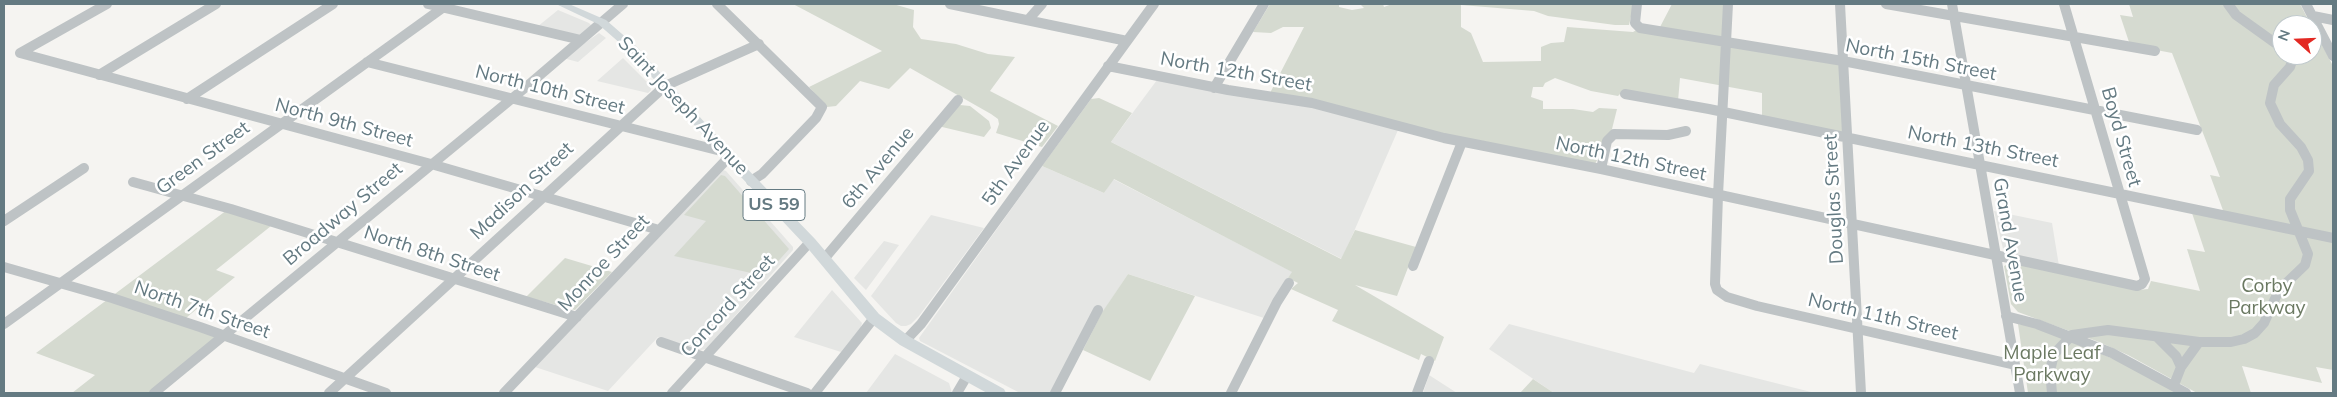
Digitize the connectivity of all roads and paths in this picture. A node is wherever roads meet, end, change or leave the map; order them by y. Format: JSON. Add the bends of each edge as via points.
{"nodes":[{"id":1,"x":107,"y":4,"type":"edge"},
{"id":2,"x":216,"y":4,"type":"edge"},
{"id":3,"x":333,"y":4,"type":"edge"},
{"id":4,"x":428,"y":4,"type":"edge"},
{"id":5,"x":561,"y":4,"type":"edge"},
{"id":6,"x":623,"y":4,"type":"edge"},
{"id":7,"x":717,"y":4,"type":"edge"},
{"id":8,"x":950,"y":4,"type":"edge"},
{"id":9,"x":969,"y":4,"type":"edge"},
{"id":10,"x":1042,"y":4,"type":"edge"},
{"id":11,"x":1154,"y":4,"type":"edge"},
{"id":12,"x":1264,"y":4,"type":"edge"},
{"id":13,"x":1637,"y":4,"type":"edge"},
{"id":14,"x":1728,"y":4,"type":"edge"},
{"id":15,"x":1840,"y":4,"type":"edge"},
{"id":16,"x":1886,"y":4,"type":"edge"},
{"id":17,"x":1952,"y":4,"type":"edge"},
{"id":18,"x":2064,"y":4,"type":"edge"},
{"id":19,"x":2228,"y":4,"type":"edge"},
{"id":20,"x":2306,"y":4,"type":"edge"},
{"id":21,"x":446,"y":6,"type":"edge"},
{"id":22,"x":977,"y":10,"type":"junction"},
{"id":23,"x":2312,"y":15,"type":"edge"},
{"id":24,"x":1954,"y":16,"type":"junction"},
{"id":25,"x":1028,"y":20,"type":"junction"},
{"id":26,"x":602,"y":22,"type":"junction"},
{"id":27,"x":2322,"y":34,"type":"edge"},
{"id":28,"x":2074,"y":36,"type":"junction"},
{"id":29,"x":581,"y":40,"type":"junction"},
{"id":30,"x":1126,"y":41,"type":"junction"},
{"id":31,"x":1726,"y":41,"type":"junction"},
{"id":32,"x":2272,"y":41,"type":"edge"},
{"id":33,"x":758,"y":44,"type":"junction"},
{"id":34,"x":2155,"y":51,"type":"dead end"},
{"id":35,"x":2333,"y":56,"type":"edge"},
{"id":36,"x":1843,"y":61,"type":"junction"},
{"id":37,"x":367,"y":62,"type":"junction"},
{"id":38,"x":2290,"y":65,"type":"edge"},
{"id":39,"x":1108,"y":66,"type":"junction"},
{"id":40,"x":99,"y":75,"type":"junction"},
{"id":41,"x":1966,"y":84,"type":"junction"},
{"id":42,"x":665,"y":86,"type":"junction"},
{"id":43,"x":1214,"y":88,"type":"junction"},
{"id":44,"x":1625,"y":94,"type":"dead end"},
{"id":45,"x":512,"y":98,"type":"junction"},
{"id":46,"x":187,"y":100,"type":"junction"},
{"id":47,"x":958,"y":100,"type":"dead end"},
{"id":48,"x":2096,"y":109,"type":"junction"},
{"id":49,"x":1722,"y":112,"type":"junction"},
{"id":50,"x":279,"y":125,"type":"junction"},
{"id":51,"x":619,"y":126,"type":"junction"},
{"id":52,"x":2197,"y":130,"type":"dead end"},
{"id":53,"x":1686,"y":131,"type":"dead end"},
{"id":54,"x":1848,"y":138,"type":"junction"},
{"id":55,"x":1462,"y":142,"type":"junction"},
{"id":56,"x":727,"y":155,"type":"junction"},
{"id":57,"x":430,"y":164,"type":"junction"},
{"id":58,"x":1978,"y":164,"type":"junction"},
{"id":59,"x":84,"y":168,"type":"dead end"},
{"id":60,"x":1601,"y":169,"type":"junction"},
{"id":61,"x":751,"y":181,"type":"junction"},
{"id":62,"x":133,"y":182,"type":"dead end"},
{"id":63,"x":2119,"y":194,"type":"junction"},
{"id":64,"x":181,"y":195,"type":"junction"},
{"id":65,"x":1718,"y":195,"type":"junction"},
{"id":66,"x":541,"y":197,"type":"junction"},
{"id":67,"x":4,"y":222,"type":"edge"},
{"id":68,"x":1852,"y":224,"type":"junction"},
{"id":69,"x":659,"y":230,"type":"junction"},
{"id":70,"x":2333,"y":238,"type":"edge"},
{"id":71,"x":337,"y":242,"type":"junction"},
{"id":72,"x":810,"y":242,"type":"junction"},
{"id":73,"x":1995,"y":256,"type":"junction"},
{"id":74,"x":824,"y":259,"type":"junction"},
{"id":75,"x":1413,"y":266,"type":"dead end"},
{"id":76,"x":4,"y":267,"type":"edge"},
{"id":77,"x":453,"y":278,"type":"junction"},
{"id":78,"x":2144,"y":280,"type":"joint"},
{"id":79,"x":1289,"y":283,"type":"dead end"},
{"id":80,"x":58,"y":284,"type":"junction"},
{"id":81,"x":1098,"y":310,"type":"dead end"},
{"id":82,"x":2006,"y":316,"type":"junction"},
{"id":83,"x":577,"y":317,"type":"junction"},
{"id":84,"x":874,"y":318,"type":"junction"},
{"id":85,"x":4,"y":324,"type":"edge"},
{"id":86,"x":1858,"y":329,"type":"junction"},
{"id":87,"x":225,"y":336,"type":"junction"},
{"id":88,"x":2157,"y":337,"type":"junction"},
{"id":89,"x":905,"y":341,"type":"junction"},
{"id":90,"x":661,"y":342,"type":"dead end"},
{"id":91,"x":2199,"y":342,"type":"junction"},
{"id":92,"x":705,"y":357,"type":"junction"},
{"id":93,"x":1429,"y":361,"type":"dead end"},
{"id":94,"x":2015,"y":365,"type":"junction"},
{"id":95,"x":2181,"y":367,"type":"junction"},
{"id":96,"x":968,"y":376,"type":"junction"},
{"id":97,"x":344,"y":379,"type":"junction"},
{"id":98,"x":2174,"y":385,"type":"junction"},
{"id":99,"x":154,"y":393,"type":"edge"},
{"id":100,"x":329,"y":393,"type":"edge"},
{"id":101,"x":386,"y":393,"type":"edge"},
{"id":102,"x":504,"y":393,"type":"edge"},
{"id":103,"x":672,"y":393,"type":"edge"},
{"id":104,"x":807,"y":393,"type":"edge"},
{"id":105,"x":815,"y":393,"type":"edge"},
{"id":106,"x":957,"y":393,"type":"edge"},
{"id":107,"x":999,"y":393,"type":"edge"},
{"id":108,"x":1055,"y":393,"type":"edge"},
{"id":109,"x":1231,"y":393,"type":"edge"},
{"id":110,"x":1417,"y":393,"type":"edge"},
{"id":111,"x":1861,"y":393,"type":"edge"},
{"id":112,"x":2020,"y":393,"type":"edge"},
{"id":113,"x":2052,"y":393,"type":"edge"},
{"id":114,"x":2186,"y":393,"type":"edge"}],
"edges":[{"from":1,"to":40,"type":"street","name":"North 9th Street","via":[[20,53]]},
{"from":2,"to":40,"type":"street"},
{"from":3,"to":46,"type":"street"},
{"from":4,"to":21,"type":"street"},
{"from":5,"to":26,"type":"main road","name":"Saint Joseph Avenue","number":"US 59"},
{"from":6,"to":26,"type":"street","name":"Broadway Street"},
{"from":7,"to":33,"type":"street"},
{"from":8,"to":22,"type":"street"},
{"from":9,"to":22,"type":"street"},
{"from":10,"to":25,"type":"street"},
{"from":11,"to":30,"type":"street","name":"5th Avenue"},
{"from":12,"to":43,"type":"street"},
{"from":13,"to":31,"type":"street","name":"North 15th Street","via":[[1635,16],[1638,27]]},
{"from":14,"to":31,"type":"street","name":"North 11th Street"},
{"from":15,"to":36,"type":"street","name":"Douglas Street"},
{"from":16,"to":24,"type":"street"},
{"from":17,"to":24,"type":"street","name":"Grand Avenue"},
{"from":18,"to":28,"type":"street","name":"Boyd Street"},
{"from":19,"to":32,"type":"street","via":[[2236,15]]},
{"from":20,"to":23,"type":"street"},
{"from":21,"to":29,"type":"street"},
{"from":21,"to":37,"type":"street","name":"Green Street"},
{"from":22,"to":25,"type":"street"},
{"from":24,"to":28,"type":"street"},
{"from":24,"to":41,"type":"street","name":"Grand Avenue"},
{"from":25,"to":30,"type":"street"},
{"from":26,"to":29,"type":"street","name":"Broadway Street"},
{"from":26,"to":42,"type":"main road","name":"Saint Joseph Avenue","number":"US 59","via":[[633,49]]},
{"from":27,"to":35,"type":"street"},
{"from":28,"to":34,"type":"street"},
{"from":28,"to":48,"type":"street","name":"Boyd Street"},
{"from":29,"to":45,"type":"street","name":"Broadway Street"},
{"from":30,"to":39,"type":"street","name":"5th Avenue"},
{"from":31,"to":36,"type":"street","name":"North 15th Street"},
{"from":31,"to":49,"type":"street","name":"North 11th Street"},
{"from":33,"to":42,"type":"street","name":"Madison Street"},
{"from":33,"to":61,"type":"street","via":[[821,105],[821,111],[762,174]]},
{"from":36,"to":41,"type":"street","name":"North 15th Street"},
{"from":36,"to":54,"type":"street","name":"Douglas Street"},
{"from":37,"to":45,"type":"street","name":"North 10th Street"},
{"from":37,"to":50,"type":"street","name":"Green Street"},
{"from":38,"to":91,"type":"street","via":[[2274,85],[2270,103],[2280,124],[2308,160],[2309,171],[2290,199],[2290,210],[2308,254],[2305,265],[2279,290],[2272,310],[2255,333],[2231,342]]},
{"from":39,"to":43,"type":"street","name":"North 12th Street"},
{"from":39,"to":89,"type":"street","name":"5th Avenue","via":[[921,324]]},
{"from":40,"to":46,"type":"street","name":"North 9th Street"},
{"from":41,"to":48,"type":"street","name":"North 15th Street"},
{"from":41,"to":58,"type":"street","name":"Grand Avenue"},
{"from":42,"to":51,"type":"street","name":"Madison Street"},
{"from":42,"to":56,"type":"main road","name":"Saint Joseph Avenue","number":"US 59"},
{"from":43,"to":55,"type":"street","name":"North 12th Street","via":[[1312,103]]},
{"from":44,"to":49,"type":"street","name":"North 13th Street"},
{"from":45,"to":51,"type":"street","name":"North 10th Street"},
{"from":45,"to":57,"type":"street","name":"Broadway Street"},
{"from":46,"to":50,"type":"street","name":"North 9th Street"},
{"from":47,"to":74,"type":"street","name":"6th Avenue"},
{"from":48,"to":52,"type":"street","name":"North 15th Street"},
{"from":48,"to":63,"type":"street","name":"Boyd Street"},
{"from":49,"to":54,"type":"street","name":"North 13th Street"},
{"from":49,"to":65,"type":"street","name":"North 11th Street"},
{"from":50,"to":57,"type":"street","name":"North 9th Street"},
{"from":50,"to":64,"type":"street","name":"Green Street"},
{"from":51,"to":56,"type":"street","name":"North 10th Street"},
{"from":51,"to":66,"type":"street","name":"Madison Street"},
{"from":53,"to":60,"type":"street","via":[[1668,135],[1614,134],[1607,141]]},
{"from":54,"to":58,"type":"street","name":"North 13th Street"},
{"from":54,"to":68,"type":"street","name":"Douglas Street"},
{"from":55,"to":60,"type":"street","name":"North 12th Street"},
{"from":55,"to":75,"type":"street"},
{"from":56,"to":61,"type":"main road","name":"Saint Joseph Avenue","number":"US 59"},
{"from":56,"to":69,"type":"street","name":"Monroe Street"},
{"from":57,"to":66,"type":"street","name":"North 9th Street"},
{"from":57,"to":71,"type":"street","name":"Broadway Street"},
{"from":58,"to":63,"type":"street","name":"North 13th Street"},
{"from":58,"to":73,"type":"street","name":"Grand Avenue"},
{"from":59,"to":67,"type":"street"},
{"from":60,"to":65,"type":"street","name":"North 12th Street"},
{"from":61,"to":72,"type":"main road","name":"Saint Joseph Avenue","number":"US 59"},
{"from":62,"to":64,"type":"street","name":"North 8th Street"},
{"from":63,"to":70,"type":"street","name":"North 13th Street"},
{"from":63,"to":78,"type":"street","name":"Boyd Street"},
{"from":64,"to":71,"type":"street","name":"North 8th Street"},
{"from":64,"to":80,"type":"street","name":"Green Street"},
{"from":65,"to":68,"type":"street","name":"North 12th Street"},
{"from":65,"to":86,"type":"street","name":"North 11th Street","via":[[1715,284],[1722,294]]},
{"from":66,"to":69,"type":"street","name":"North 9th Street"},
{"from":66,"to":77,"type":"street","name":"Madison Street"},
{"from":68,"to":73,"type":"street","name":"North 12th Street"},
{"from":68,"to":86,"type":"street","name":"Douglas Street"},
{"from":69,"to":83,"type":"street","name":"Monroe Street"},
{"from":71,"to":77,"type":"street","name":"North 8th Street"},
{"from":71,"to":87,"type":"street","name":"Broadway Street"},
{"from":72,"to":74,"type":"main road","name":"Saint Joseph Avenue","number":"US 59"},
{"from":72,"to":92,"type":"street","name":"Concord Street"},
{"from":73,"to":78,"type":"street","name":"North 12th Street","via":[[2130,286],[2142,284]]},
{"from":73,"to":82,"type":"street","name":"Grand Avenue"},
{"from":74,"to":84,"type":"main road","name":"Saint Joseph Avenue","number":"US 59"},
{"from":76,"to":80,"type":"street","name":"North 7th Street"},
{"from":77,"to":83,"type":"street","name":"North 8th Street"},
{"from":77,"to":97,"type":"street","name":"Madison Street"},
{"from":79,"to":109,"type":"street","via":[[1276,302]]},
{"from":80,"to":85,"type":"street","name":"Green Street"},
{"from":80,"to":87,"type":"street","name":"North 7th Street","via":[[112,298]]},
{"from":81,"to":108,"type":"street"},
{"from":82,"to":94,"type":"street","name":"Grand Avenue"},
{"from":82,"to":98,"type":"street","via":[[2037,324],[2112,353]]},
{"from":83,"to":102,"type":"street","name":"Monroe Street"},
{"from":84,"to":89,"type":"main road","name":"Saint Joseph Avenue","number":"US 59"},
{"from":84,"to":105,"type":"street"},
{"from":86,"to":94,"type":"street","name":"North 11th Street"},
{"from":86,"to":111,"type":"street","name":"Douglas Street"},
{"from":87,"to":97,"type":"street","name":"North 7th Street"},
{"from":87,"to":99,"type":"street","name":"Broadway Street"},
{"from":88,"to":91,"type":"street"},
{"from":88,"to":95,"type":"street","via":[[2176,356]]},
{"from":88,"to":113,"type":"street","via":[[2108,330],[2072,336],[2054,354],[2050,371]]},
{"from":89,"to":96,"type":"main road","name":"Saint Joseph Avenue","number":"US 59"},
{"from":90,"to":92,"type":"street"},
{"from":91,"to":95,"type":"street"},
{"from":92,"to":103,"type":"street","name":"Concord Street"},
{"from":92,"to":104,"type":"street"},
{"from":93,"to":110,"type":"street"},
{"from":94,"to":112,"type":"street","name":"Grand Avenue"},
{"from":95,"to":98,"type":"street"},
{"from":96,"to":106,"type":"street"},
{"from":96,"to":107,"type":"main road","name":"Saint Joseph Avenue","number":"US 59"},
{"from":97,"to":100,"type":"street","name":"Madison Street"},
{"from":97,"to":101,"type":"street","name":"North 7th Street"},
{"from":98,"to":114,"type":"street"}]}
